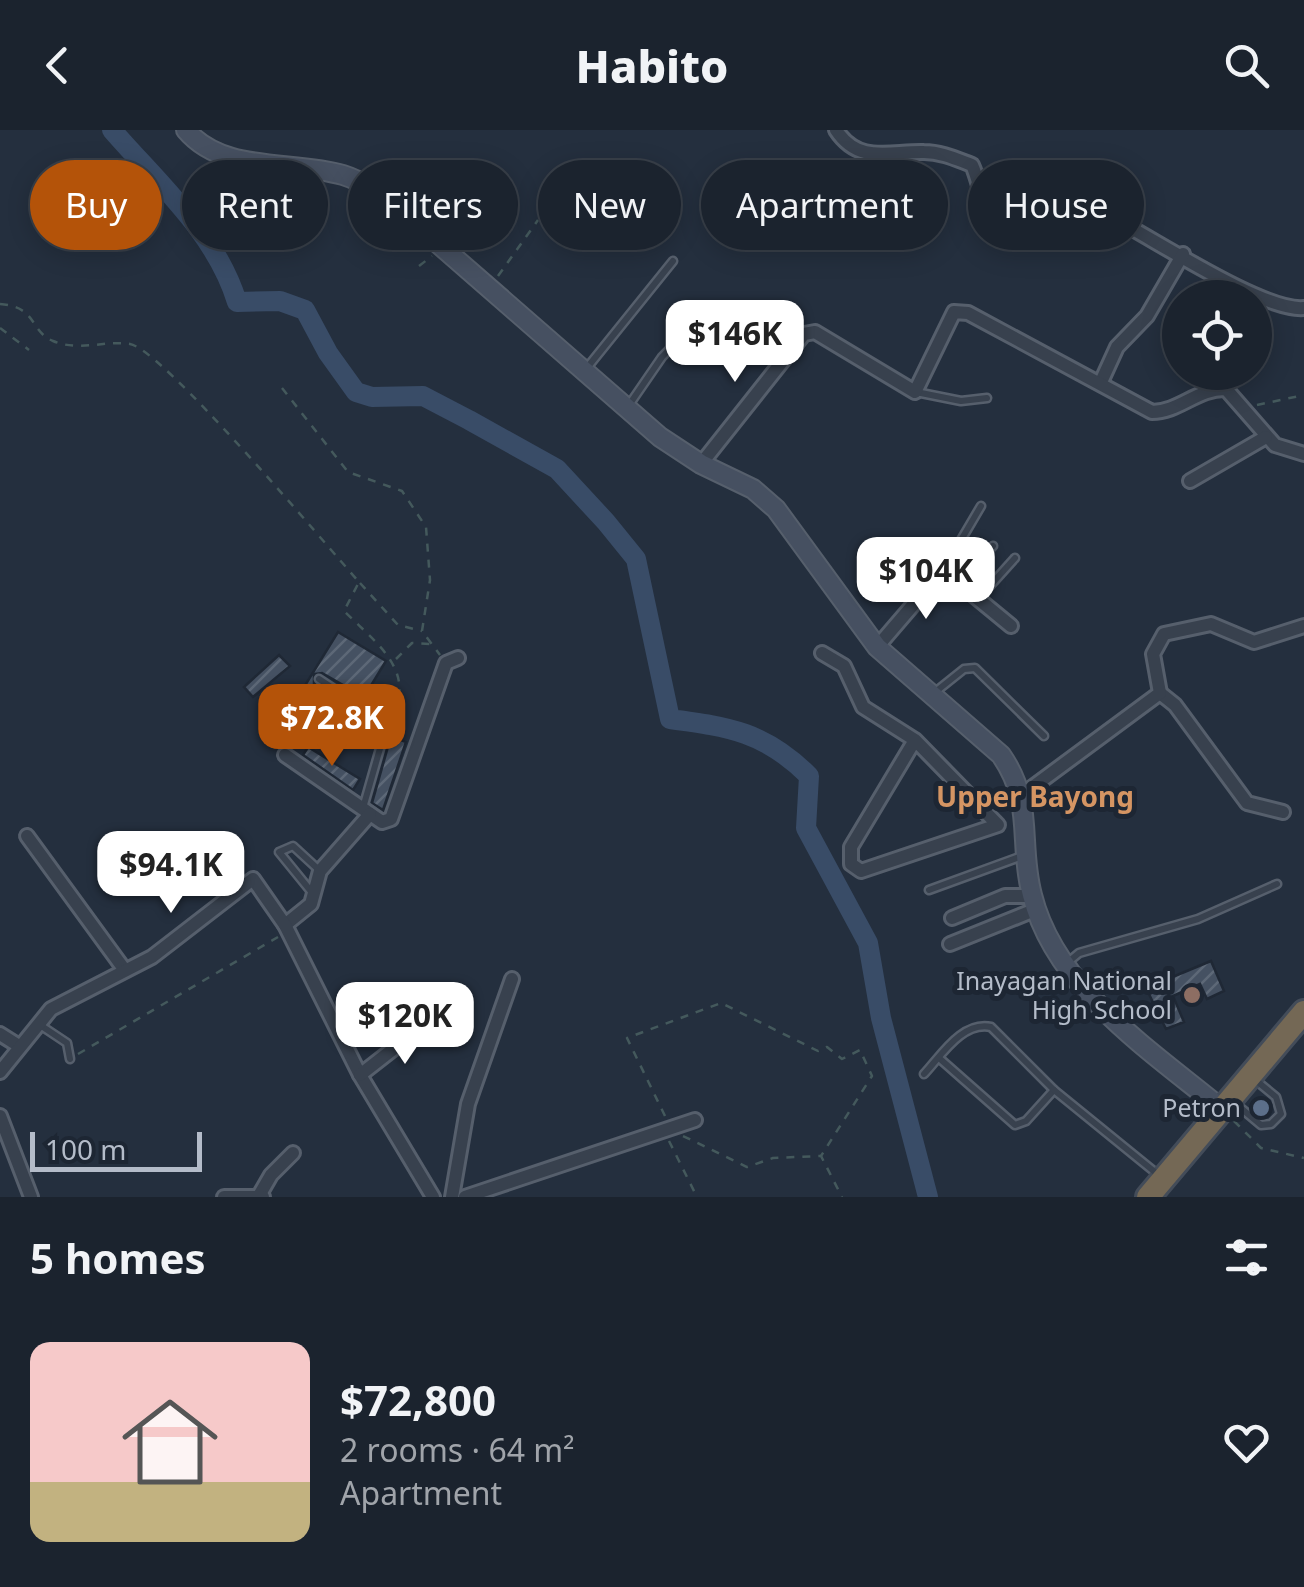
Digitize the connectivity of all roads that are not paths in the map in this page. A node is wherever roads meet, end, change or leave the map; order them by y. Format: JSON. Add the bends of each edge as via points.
{"nodes":[{"id":1,"x":186,"y":130,"type":"edge"},
{"id":2,"x":836,"y":130,"type":"edge"},
{"id":3,"x":1183,"y":254,"type":"junction"},
{"id":4,"x":673,"y":261,"type":"dead end"},
{"id":5,"x":1304,"y":308,"type":"edge"},
{"id":6,"x":697,"y":320,"type":"dead end"},
{"id":7,"x":586,"y":370,"type":"junction"},
{"id":8,"x":1101,"y":382,"type":"junction"},
{"id":9,"x":915,"y":392,"type":"junction"},
{"id":10,"x":986,"y":398,"type":"dead end"},
{"id":11,"x":628,"y":408,"type":"junction"},
{"id":12,"x":1266,"y":437,"type":"junction"},
{"id":13,"x":1304,"y":454,"type":"edge"},
{"id":14,"x":701,"y":464,"type":"junction"},
{"id":15,"x":1190,"y":481,"type":"dead end"},
{"id":16,"x":981,"y":506,"type":"dead end"},
{"id":17,"x":993,"y":546,"type":"dead end"},
{"id":18,"x":1016,"y":558,"type":"dead end"},
{"id":19,"x":943,"y":570,"type":"junction"},
{"id":20,"x":961,"y":583,"type":"junction"},
{"id":21,"x":979,"y":598,"type":"junction"},
{"id":22,"x":1011,"y":626,"type":"dead end"},
{"id":23,"x":1304,"y":626,"type":"edge"},
{"id":24,"x":877,"y":646,"type":"junction"},
{"id":25,"x":822,"y":653,"type":"dead end"},
{"id":26,"x":452,"y":660,"type":"road end"},
{"id":27,"x":319,"y":679,"type":"dead end"},
{"id":28,"x":1160,"y":693,"type":"junction"},
{"id":29,"x":929,"y":696,"type":"junction"},
{"id":30,"x":1044,"y":736,"type":"dead end"},
{"id":31,"x":915,"y":740,"type":"junction"},
{"id":32,"x":285,"y":755,"type":"dead end"},
{"id":33,"x":1022,"y":794,"type":"junction"},
{"id":34,"x":367,"y":811,"type":"junction"},
{"id":35,"x":1283,"y":812,"type":"dead end"},
{"id":36,"x":998,"y":825,"type":"junction"},
{"id":37,"x":1027,"y":833,"type":"junction"},
{"id":38,"x":27,"y":836,"type":"dead end"},
{"id":39,"x":1026,"y":855,"type":"junction"},
{"id":40,"x":320,"y":871,"type":"junction"},
{"id":41,"x":1277,"y":884,"type":"dead end"},
{"id":42,"x":929,"y":890,"type":"dead end"},
{"id":43,"x":315,"y":896,"type":"junction"},
{"id":44,"x":1034,"y":902,"type":"junction"},
{"id":45,"x":952,"y":918,"type":"dead end"},
{"id":46,"x":286,"y":928,"type":"junction"},
{"id":47,"x":950,"y":944,"type":"dead end"},
{"id":48,"x":1066,"y":963,"type":"junction"},
{"id":49,"x":124,"y":969,"type":"junction"},
{"id":50,"x":512,"y":979,"type":"dead end"},
{"id":51,"x":1304,"y":1012,"type":"edge"},
{"id":52,"x":36,"y":1022,"type":"junction"},
{"id":53,"x":424,"y":1025,"type":"dead end"},
{"id":54,"x":0,"y":1034,"type":"edge"},
{"id":55,"x":19,"y":1046,"type":"junction"},
{"id":56,"x":940,"y":1058,"type":"junction"},
{"id":57,"x":70,"y":1059,"type":"road end"},
{"id":58,"x":0,"y":1072,"type":"edge"},
{"id":59,"x":924,"y":1074,"type":"dead end"},
{"id":60,"x":360,"y":1076,"type":"junction"},
{"id":61,"x":1251,"y":1076,"type":"junction"},
{"id":62,"x":1054,"y":1090,"type":"junction"},
{"id":63,"x":1227,"y":1105,"type":"junction"},
{"id":64,"x":0,"y":1116,"type":"edge"},
{"id":65,"x":695,"y":1120,"type":"dead end"},
{"id":66,"x":294,"y":1153,"type":"dead end"},
{"id":67,"x":1156,"y":1188,"type":"edge"},
{"id":68,"x":261,"y":1196,"type":"edge"},
{"id":69,"x":31,"y":1197,"type":"edge"},
{"id":70,"x":224,"y":1197,"type":"edge"},
{"id":71,"x":433,"y":1197,"type":"edge"},
{"id":72,"x":452,"y":1197,"type":"edge"},
{"id":73,"x":465,"y":1197,"type":"edge"}],
"edges":[{"from":1,"to":7,"type":"street","via":[[199,145],[228,158],[356,180],[401,207]]},
{"from":2,"to":3,"type":"street","via":[[847,144],[879,158],[924,152],[972,165],[992,222],[1016,238],[1045,239],[1101,216]]},
{"from":3,"to":5,"type":"street","via":[[1277,304]]},
{"from":3,"to":8,"type":"street"},
{"from":4,"to":7,"type":"lane"},
{"from":6,"to":11,"type":"lane"},
{"from":7,"to":11,"type":"street"},
{"from":8,"to":9,"type":"street","via":[[968,313],[954,312]]},
{"from":8,"to":12,"type":"street","via":[[1152,412],[1215,389],[1235,394]]},
{"from":9,"to":10,"type":"lane","via":[[961,401]]},
{"from":9,"to":14,"type":"street","via":[[815,332],[804,334]]},
{"from":11,"to":14,"type":"street"},
{"from":12,"to":13,"type":"street"},
{"from":12,"to":15,"type":"street"},
{"from":14,"to":24,"type":"street","via":[[753,488],[776,509]]},
{"from":16,"to":19,"type":"lane"},
{"from":17,"to":20,"type":"lane"},
{"from":18,"to":21,"type":"lane"},
{"from":19,"to":20,"type":"street"},
{"from":19,"to":24,"type":"street"},
{"from":20,"to":21,"type":"street"},
{"from":21,"to":22,"type":"street"},
{"from":23,"to":28,"type":"street","via":[[1254,642],[1210,624],[1164,634],[1153,654]]},
{"from":24,"to":29,"type":"street"},
{"from":25,"to":31,"type":"street","via":[[844,666],[862,708]]},
{"from":26,"to":34,"type":"street","via":[[392,820],[382,822]]},
{"from":27,"to":34,"type":"lane","via":[[387,724]]},
{"from":28,"to":33,"type":"street"},
{"from":28,"to":35,"type":"street","via":[[1176,705],[1247,804]]},
{"from":29,"to":30,"type":"lane","via":[[964,669],[976,668]]},
{"from":29,"to":33,"type":"street","via":[[1001,755]]},
{"from":31,"to":36,"type":"street"},
{"from":31,"to":36,"type":"street","via":[[851,847],[851,864],[861,871]]},
{"from":32,"to":34,"type":"street"},
{"from":33,"to":37,"type":"street"},
{"from":34,"to":40,"type":"street"},
{"from":36,"to":37,"type":"street"},
{"from":37,"to":39,"type":"street"},
{"from":38,"to":49,"type":"street"},
{"from":39,"to":42,"type":"lane"},
{"from":39,"to":44,"type":"street"},
{"from":40,"to":43,"type":"street"},
{"from":40,"to":43,"type":"lane","via":[[293,846],[279,852]]},
{"from":41,"to":48,"type":"lane","via":[[1198,918],[1078,953]]},
{"from":43,"to":46,"type":"street"},
{"from":44,"to":45,"type":"street","via":[[1005,896]]},
{"from":44,"to":47,"type":"street"},
{"from":44,"to":48,"type":"street"},
{"from":46,"to":49,"type":"street","via":[[258,882],[247,880],[152,958]]},
{"from":46,"to":60,"type":"street"},
{"from":48,"to":63,"type":"street","via":[[1112,1018]]},
{"from":49,"to":52,"type":"street"},
{"from":50,"to":72,"type":"street","via":[[468,1104]]},
{"from":51,"to":61,"type":"highway"},
{"from":52,"to":55,"type":"street"},
{"from":52,"to":57,"type":"lane","via":[[66,1043]]},
{"from":53,"to":60,"type":"street"},
{"from":54,"to":55,"type":"street"},
{"from":55,"to":58,"type":"street"},
{"from":56,"to":59,"type":"lane"},
{"from":56,"to":62,"type":"lane","via":[[967,1029],[990,1028]]},
{"from":56,"to":62,"type":"lane","via":[[1015,1125]]},
{"from":60,"to":71,"type":"street"},
{"from":61,"to":63,"type":"highway"},
{"from":61,"to":63,"type":"lane","via":[[1276,1097],[1280,1114],[1261,1126]]},
{"from":62,"to":67,"type":"lane"},
{"from":63,"to":67,"type":"highway"},
{"from":64,"to":69,"type":"street"},
{"from":65,"to":73,"type":"street"},
{"from":66,"to":68,"type":"street","via":[[271,1174]]},
{"from":68,"to":70,"type":"street"}]}
